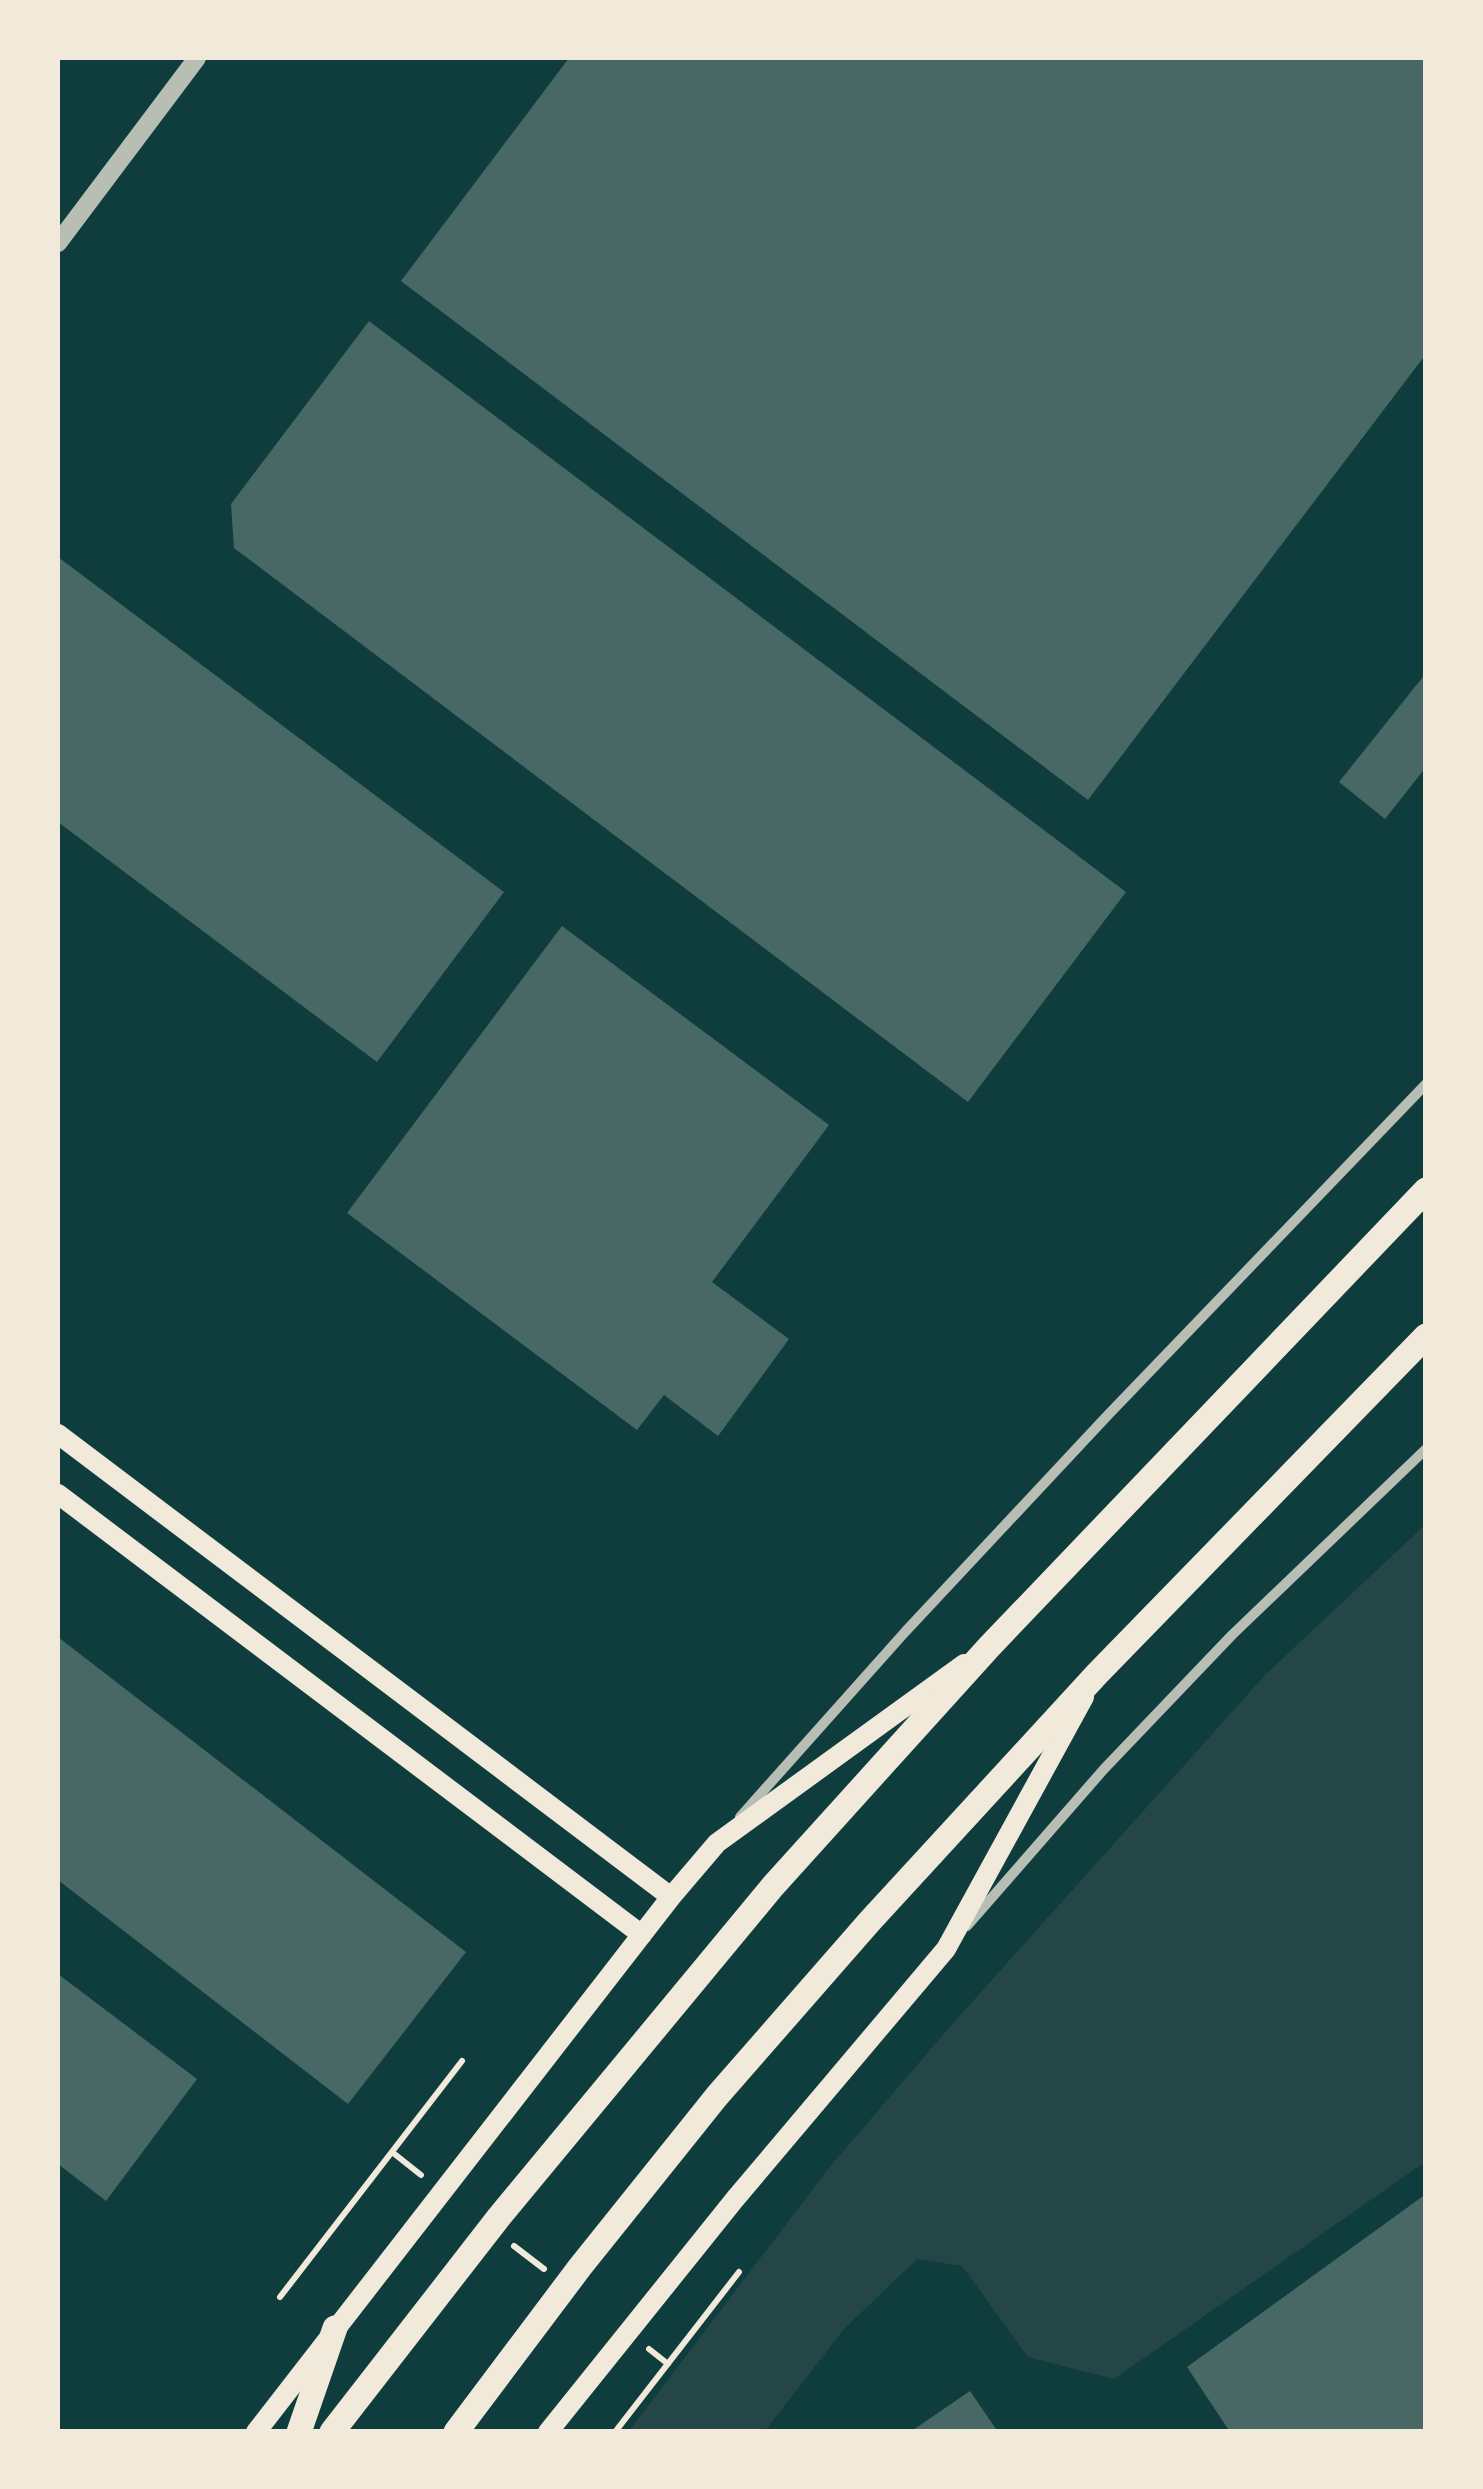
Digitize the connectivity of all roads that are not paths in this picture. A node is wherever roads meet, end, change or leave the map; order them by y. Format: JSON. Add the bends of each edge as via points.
{"nodes":[{"id":1,"x":197,"y":58,"type":"edge"},
{"id":2,"x":58,"y":243,"type":"edge"},
{"id":3,"x":1426,"y":1084,"type":"edge"},
{"id":4,"x":1426,"y":1190,"type":"edge"},
{"id":5,"x":1426,"y":1336,"type":"edge"},
{"id":6,"x":58,"y":1434,"type":"edge"},
{"id":7,"x":1426,"y":1449,"type":"edge"},
{"id":8,"x":58,"y":1494,"type":"edge"},
{"id":9,"x":989,"y":1647,"type":"junction"},
{"id":10,"x":1096,"y":1674,"type":"junction"},
{"id":11,"x":716,"y":1843,"type":"junction"},
{"id":12,"x":671,"y":1897,"type":"junction"},
{"id":13,"x":642,"y":1935,"type":"junction"},
{"id":14,"x":946,"y":1949,"type":"junction"},
{"id":15,"x":334,"y":2328,"type":"junction"},
{"id":16,"x":256,"y":2432,"type":"edge"},
{"id":17,"x":299,"y":2432,"type":"edge"},
{"id":18,"x":332,"y":2432,"type":"edge"},
{"id":19,"x":456,"y":2432,"type":"edge"},
{"id":20,"x":548,"y":2432,"type":"edge"}],
"edges":[{"from":1,"to":2,"type":"street"},
{"from":3,"to":11,"type":"street","via":[[1080,1444]]},
{"from":4,"to":9,"type":"main road"},
{"from":5,"to":10,"type":"main road"},
{"from":6,"to":12,"type":"main road"},
{"from":7,"to":14,"type":"street","via":[[1232,1635]]},
{"from":8,"to":13,"type":"main road"},
{"from":9,"to":11,"type":"main road"},
{"from":9,"to":18,"type":"main road","via":[[773,1886]]},
{"from":10,"to":14,"type":"main road"},
{"from":10,"to":19,"type":"main road","via":[[717,2096]]},
{"from":11,"to":12,"type":"main road"},
{"from":12,"to":13,"type":"main road"},
{"from":13,"to":15,"type":"main road"},
{"from":14,"to":20,"type":"main road"},
{"from":15,"to":16,"type":"main road"},
{"from":15,"to":17,"type":"main road"}]}
